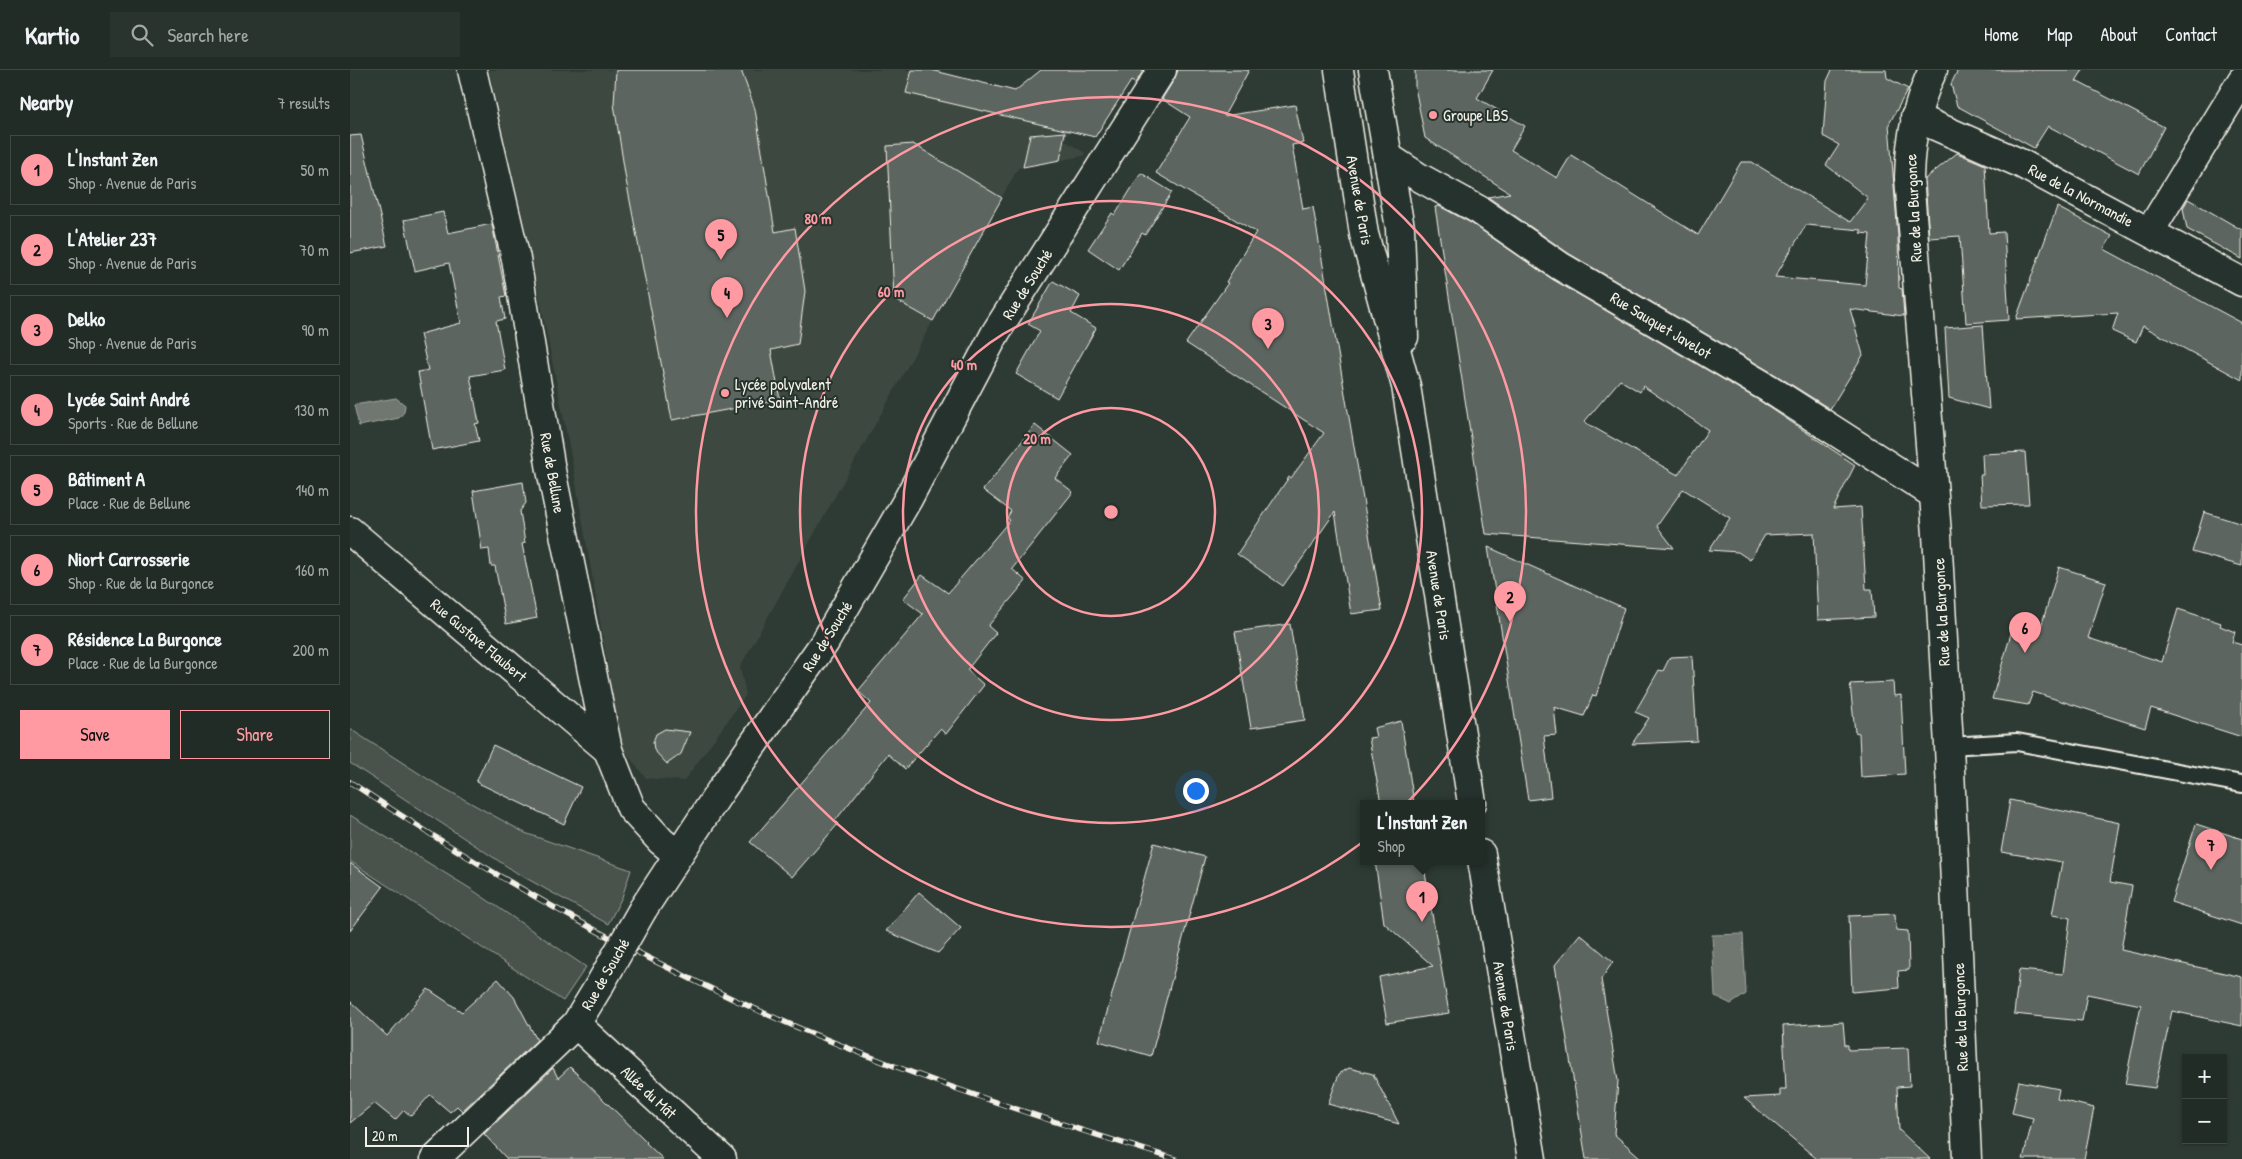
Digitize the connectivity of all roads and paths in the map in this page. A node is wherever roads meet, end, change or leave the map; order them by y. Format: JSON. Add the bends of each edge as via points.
{"nodes":[{"id":1,"x":472,"y":70,"type":"edge"},
{"id":2,"x":1162,"y":70,"type":"edge"},
{"id":3,"x":1339,"y":70,"type":"edge"},
{"id":4,"x":1372,"y":70,"type":"edge"},
{"id":5,"x":1933,"y":70,"type":"edge"},
{"id":6,"x":2242,"y":80,"type":"edge"},
{"id":7,"x":1915,"y":117,"type":"junction"},
{"id":8,"x":1388,"y":157,"type":"junction"},
{"id":9,"x":2150,"y":231,"type":"junction"},
{"id":10,"x":2242,"y":282,"type":"edge"},
{"id":11,"x":1406,"y":386,"type":"junction"},
{"id":12,"x":1933,"y":494,"type":"junction"},
{"id":13,"x":350,"y":531,"type":"edge"},
{"id":14,"x":1949,"y":746,"type":"junction"},
{"id":15,"x":608,"y":750,"type":"junction"},
{"id":16,"x":2242,"y":784,"type":"edge"},
{"id":17,"x":1472,"y":800,"type":"edge"},
{"id":18,"x":678,"y":855,"type":"junction"},
{"id":19,"x":1483,"y":865,"type":"edge"},
{"id":20,"x":576,"y":1024,"type":"junction"},
{"id":21,"x":435,"y":1159,"type":"edge"},
{"id":22,"x":722,"y":1159,"type":"edge"},
{"id":23,"x":1532,"y":1159,"type":"edge"},
{"id":24,"x":1966,"y":1159,"type":"edge"}],
"edges":[{"from":1,"to":15,"type":"street","name":"Rue de Bellune","via":[[516,259],[552,470]]},
{"from":2,"to":18,"type":"street","name":"Rue de Souché","via":[[996,332],[908,499],[825,642]]},
{"from":3,"to":11,"type":"street","name":"Avenue de Paris","via":[[1364,234]]},
{"from":4,"to":8,"type":"street","name":"Avenue de Paris"},
{"from":5,"to":7,"type":"street","name":"Rue de la Burgonce"},
{"from":6,"to":9,"type":"street"},
{"from":7,"to":9,"type":"street","name":"Rue de la Normandie","via":[[2020,163]]},
{"from":7,"to":12,"type":"street","name":"Rue de la Burgonce","via":[[1909,177]]},
{"from":8,"to":11,"type":"street","name":"Avenue de Paris","via":[[1400,228]]},
{"from":8,"to":12,"type":"street","name":"Rue Sauquet Javelot","via":[[1479,210],[1560,266],[1768,388]]},
{"from":9,"to":10,"type":"street","name":"Rue de la Normandie"},
{"from":11,"to":17,"type":"street","name":"Avenue de Paris"},
{"from":12,"to":14,"type":"street","name":"Rue de la Burgonce"},
{"from":13,"to":15,"type":"street","name":"Rue Gustave Flaubert"},
{"from":14,"to":16,"type":"lane","via":[[2017,742]]},
{"from":14,"to":24,"type":"street","name":"Rue de la Burgonce"},
{"from":15,"to":18,"type":"street","name":"Rue de Bellune","via":[[631,808]]},
{"from":18,"to":20,"type":"street","name":"Rue de Souché","bridge":true},
{"from":19,"to":23,"type":"street","name":"Avenue de Paris"},
{"from":20,"to":21,"type":"street","name":"Rue de Souché"},
{"from":20,"to":22,"type":"street","name":"Allée du Mât"}]}
